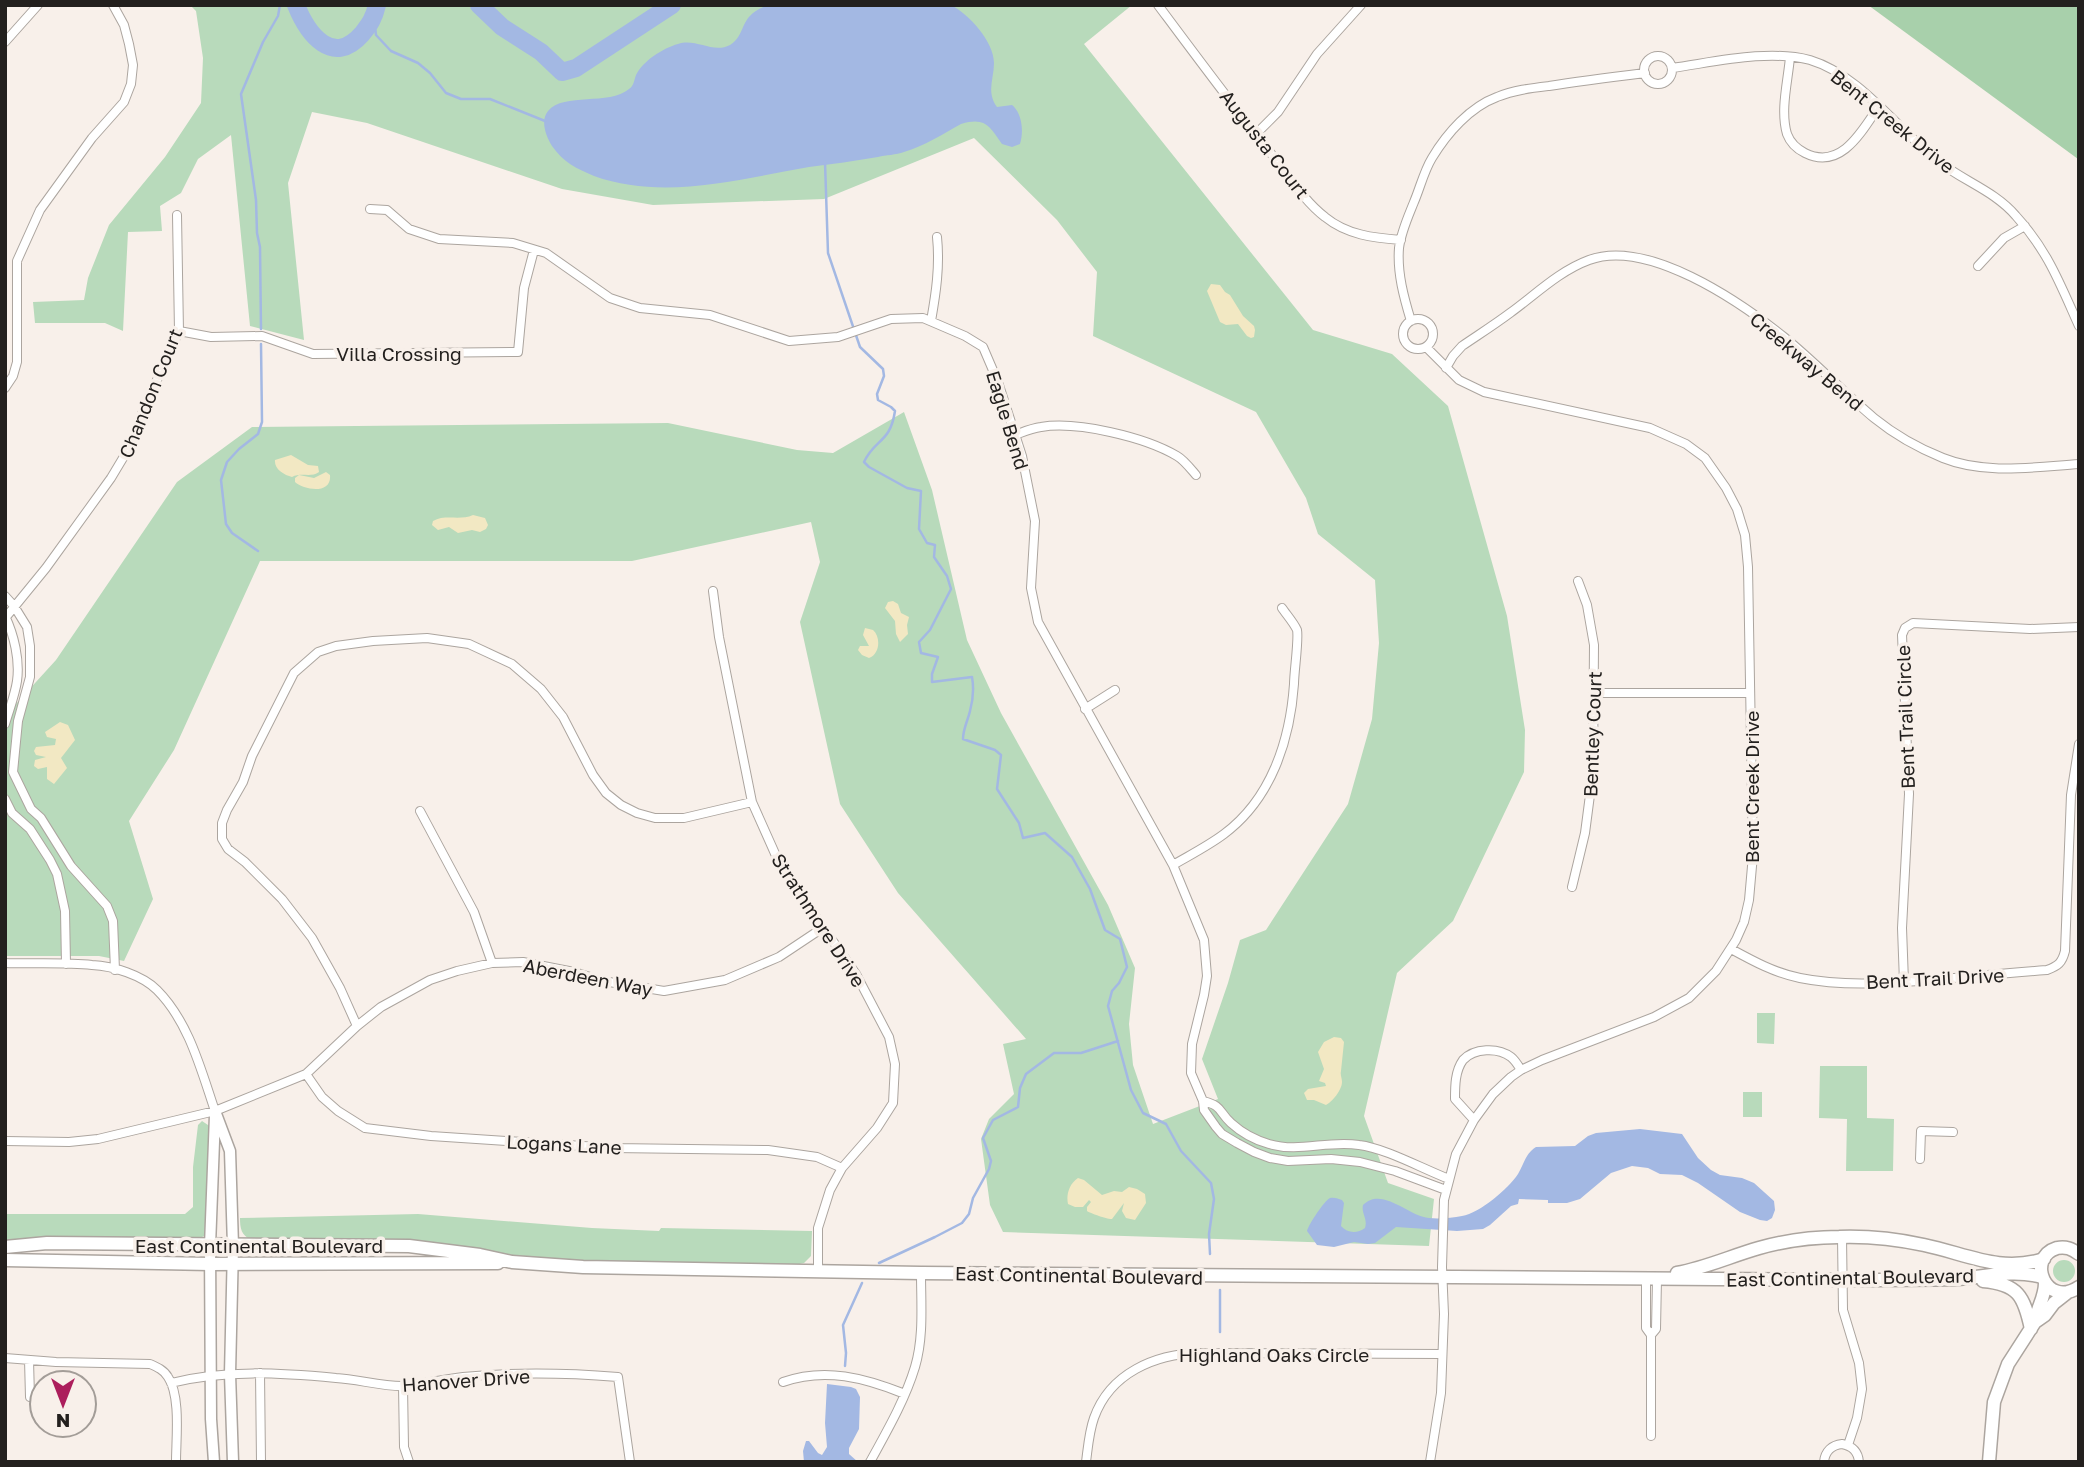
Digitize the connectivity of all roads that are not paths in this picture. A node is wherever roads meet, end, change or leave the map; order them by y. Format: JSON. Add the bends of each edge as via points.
{"nodes":[{"id":1,"x":38,"y":5,"type":"edge"},
{"id":2,"x":113,"y":5,"type":"edge"},
{"id":3,"x":1158,"y":5,"type":"edge"},
{"id":4,"x":1361,"y":5,"type":"edge"},
{"id":5,"x":5,"y":42,"type":"edge"},
{"id":6,"x":1790,"y":57,"type":"junction"},
{"id":7,"x":1672,"y":68,"type":"junction"},
{"id":8,"x":1645,"y":74,"type":"junction"},
{"id":9,"x":1879,"y":106,"type":"junction"},
{"id":10,"x":1256,"y":134,"type":"junction"},
{"id":11,"x":370,"y":209,"type":"dead end"},
{"id":12,"x":177,"y":215,"type":"dead end"},
{"id":13,"x":2025,"y":226,"type":"junction"},
{"id":14,"x":937,"y":237,"type":"dead end"},
{"id":15,"x":1401,"y":240,"type":"junction"},
{"id":16,"x":534,"y":250,"type":"junction"},
{"id":17,"x":17,"y":261,"type":"junction"},
{"id":18,"x":5,"y":264,"type":"edge"},
{"id":19,"x":1978,"y":266,"type":"dead end"},
{"id":20,"x":931,"y":321,"type":"junction"},
{"id":21,"x":1411,"y":321,"type":"junction"},
{"id":22,"x":2079,"y":326,"type":"edge"},
{"id":23,"x":180,"y":331,"type":"junction"},
{"id":24,"x":1426,"y":347,"type":"junction"},
{"id":25,"x":1446,"y":368,"type":"junction"},
{"id":26,"x":5,"y":388,"type":"edge"},
{"id":27,"x":1015,"y":435,"type":"junction"},
{"id":28,"x":2079,"y":464,"type":"edge"},
{"id":29,"x":1196,"y":475,"type":"dead end"},
{"id":30,"x":1578,"y":581,"type":"dead end"},
{"id":31,"x":713,"y":591,"type":"dead end"},
{"id":32,"x":5,"y":596,"type":"edge"},
{"id":33,"x":14,"y":606,"type":"junction"},
{"id":34,"x":1282,"y":607,"type":"dead end"},
{"id":35,"x":6,"y":617,"type":"edge"},
{"id":36,"x":2079,"y":627,"type":"edge"},
{"id":37,"x":1115,"y":690,"type":"dead end"},
{"id":38,"x":1595,"y":692,"type":"junction"},
{"id":39,"x":1750,"y":692,"type":"junction"},
{"id":40,"x":1085,"y":709,"type":"junction"},
{"id":41,"x":5,"y":724,"type":"edge"},
{"id":42,"x":2079,"y":744,"type":"edge"},
{"id":43,"x":5,"y":799,"type":"edge"},
{"id":44,"x":752,"y":802,"type":"junction"},
{"id":45,"x":419,"y":811,"type":"dead end"},
{"id":46,"x":1173,"y":865,"type":"junction"},
{"id":47,"x":1572,"y":887,"type":"dead end"},
{"id":48,"x":824,"y":927,"type":"junction"},
{"id":49,"x":1731,"y":948,"type":"junction"},
{"id":50,"x":5,"y":963,"type":"edge"},
{"id":51,"x":492,"y":963,"type":"junction"},
{"id":52,"x":66,"y":964,"type":"junction"},
{"id":53,"x":115,"y":970,"type":"junction"},
{"id":54,"x":1904,"y":982,"type":"junction"},
{"id":55,"x":357,"y":1026,"type":"junction"},
{"id":56,"x":1521,"y":1070,"type":"junction"},
{"id":57,"x":306,"y":1074,"type":"junction"},
{"id":58,"x":1203,"y":1101,"type":"junction"},
{"id":59,"x":215,"y":1111,"type":"junction"},
{"id":60,"x":1474,"y":1120,"type":"junction"},
{"id":61,"x":1953,"y":1132,"type":"dead end"},
{"id":62,"x":5,"y":1141,"type":"edge"},
{"id":63,"x":1920,"y":1159,"type":"dead end"},
{"id":64,"x":842,"y":1168,"type":"junction"},
{"id":65,"x":1449,"y":1179,"type":"junction"},
{"id":66,"x":1446,"y":1191,"type":"junction"},
{"id":67,"x":1842,"y":1237,"type":"junction"},
{"id":68,"x":2079,"y":1240,"type":"edge"},
{"id":69,"x":210,"y":1246,"type":"junction"},
{"id":70,"x":233,"y":1246,"type":"junction"},
{"id":71,"x":5,"y":1247,"type":"edge"},
{"id":72,"x":2064,"y":1247,"type":"junction"},
{"id":73,"x":2079,"y":1254,"type":"edge"},
{"id":74,"x":2044,"y":1259,"type":"junction"},
{"id":75,"x":5,"y":1260,"type":"edge"},
{"id":76,"x":512,"y":1262,"type":"junction"},
{"id":77,"x":211,"y":1264,"type":"junction"},
{"id":78,"x":233,"y":1264,"type":"junction"},
{"id":79,"x":818,"y":1270,"type":"junction"},
{"id":80,"x":921,"y":1273,"type":"junction"},
{"id":81,"x":1444,"y":1279,"type":"junction"},
{"id":82,"x":1651,"y":1279,"type":"junction"},
{"id":83,"x":1958,"y":1279,"type":"junction"},
{"id":84,"x":1843,"y":1280,"type":"junction"},
{"id":85,"x":2043,"y":1280,"type":"junction"},
{"id":86,"x":2073,"y":1289,"type":"edge"},
{"id":87,"x":2033,"y":1326,"type":"junction"},
{"id":88,"x":1442,"y":1354,"type":"junction"},
{"id":89,"x":5,"y":1358,"type":"edge"},
{"id":90,"x":29,"y":1360,"type":"junction"},
{"id":91,"x":29,"y":1369,"type":"edge"},
{"id":92,"x":260,"y":1373,"type":"junction"},
{"id":93,"x":230,"y":1374,"type":"junction"},
{"id":94,"x":212,"y":1375,"type":"junction"},
{"id":95,"x":783,"y":1382,"type":"dead end"},
{"id":96,"x":171,"y":1383,"type":"junction"},
{"id":97,"x":403,"y":1386,"type":"junction"},
{"id":98,"x":905,"y":1394,"type":"junction"},
{"id":99,"x":1651,"y":1436,"type":"dead end"},
{"id":100,"x":1848,"y":1445,"type":"junction"},
{"id":101,"x":176,"y":1462,"type":"edge"},
{"id":102,"x":214,"y":1462,"type":"edge"},
{"id":103,"x":233,"y":1462,"type":"edge"},
{"id":104,"x":261,"y":1462,"type":"edge"},
{"id":105,"x":409,"y":1462,"type":"edge"},
{"id":106,"x":629,"y":1462,"type":"edge"},
{"id":107,"x":870,"y":1462,"type":"edge"},
{"id":108,"x":1086,"y":1462,"type":"edge"},
{"id":109,"x":1430,"y":1462,"type":"edge"},
{"id":110,"x":1824,"y":1462,"type":"edge"},
{"id":111,"x":1859,"y":1462,"type":"edge"},
{"id":112,"x":1989,"y":1462,"type":"edge"}],
"edges":[{"from":1,"to":5,"type":"street"},
{"from":2,"to":17,"type":"street","via":[[129,44],[131,84],[124,102],[40,210]]},
{"from":3,"to":10,"type":"street","name":"Augusta Court"},
{"from":4,"to":10,"type":"street"},
{"from":6,"to":7,"type":"street","name":"Bent Creek Drive","via":[[1752,57]]},
{"from":6,"to":9,"type":"street","name":"Bent Creek Drive","via":[[1829,68]]},
{"from":6,"to":9,"type":"street","via":[[1786,123],[1790,140],[1802,152],[1830,158],[1841,154]]},
{"from":7,"to":8,"type":"street","via":[[1670,79],[1661,84],[1650,82]]},
{"from":7,"to":8,"type":"street","via":[[1668,60],[1656,56],[1648,61]]},
{"from":8,"to":15,"type":"street","via":[[1515,91],[1478,106],[1431,160]]},
{"from":9,"to":13,"type":"street","name":"Bent Creek Drive","via":[[1941,164],[1992,194]]},
{"from":10,"to":15,"type":"street","name":"Augusta Court","via":[[1325,217],[1367,237]]},
{"from":11,"to":16,"type":"street","name":"Eagle Bend","via":[[387,210],[409,229],[439,239],[513,243]]},
{"from":12,"to":23,"type":"street","name":"Chandon Court"},
{"from":13,"to":19,"type":"street","via":[[2004,238]]},
{"from":13,"to":22,"type":"street","name":"Bent Creek Drive","via":[[2050,260]]},
{"from":14,"to":20,"type":"street","via":[[937,288]]},
{"from":15,"to":21,"type":"street","via":[[1401,281]]},
{"from":16,"to":20,"type":"street","name":"Eagle Bend","via":[[546,253],[610,298],[640,308],[710,315],[789,341],[838,337],[891,318]]},
{"from":16,"to":23,"type":"street","name":"Villa Crossing","via":[[524,288],[518,352],[313,354],[262,337],[211,337]]},
{"from":17,"to":18,"type":"street"},
{"from":17,"to":26,"type":"street","via":[[18,362]]},
{"from":20,"to":27,"type":"street","name":"Eagle Bend","via":[[983,347]]},
{"from":21,"to":24,"type":"street","via":[[1404,339],[1416,349]]},
{"from":21,"to":24,"type":"street","via":[[1421,319],[1433,329],[1433,340]]},
{"from":23,"to":33,"type":"street","name":"Chandon Court","via":[[127,454]]},
{"from":24,"to":25,"type":"street","name":"Bent Creek Drive"},
{"from":25,"to":28,"type":"street","name":"Creekway Bend","via":[[1462,346],[1562,273],[1591,259],[1635,257],[1670,266],[1726,296],[1785,338],[1875,419],[1902,439],[1942,458],[1988,468]]},
{"from":25,"to":39,"type":"street","name":"Bent Creek Drive","via":[[1459,380],[1485,391],[1657,431],[1705,458],[1737,509],[1745,536]]},
{"from":27,"to":29,"type":"street","via":[[1041,427],[1099,429],[1178,456]]},
{"from":27,"to":40,"type":"street","name":"Eagle Bend","via":[[1035,521],[1031,588],[1038,622]]},
{"from":30,"to":38,"type":"street","name":"Bentley Court","via":[[1594,645]]},
{"from":31,"to":44,"type":"street","name":"Strathmore Drive"},
{"from":32,"to":33,"type":"street"},
{"from":33,"to":35,"type":"street","name":"Chandon Court"},
{"from":33,"to":53,"type":"street","via":[[27,627],[30,677],[18,721],[13,772],[31,809],[71,866],[107,906],[113,921]]},
{"from":34,"to":46,"type":"street","via":[[1297,631],[1292,710],[1281,755],[1263,791],[1239,821]]},
{"from":35,"to":41,"type":"street","via":[[18,662],[18,681]]},
{"from":36,"to":54,"type":"street","name":"Bent Trail Circle","via":[[1913,623],[1905,628],[1909,794]]},
{"from":37,"to":40,"type":"street"},
{"from":38,"to":39,"type":"street"},
{"from":38,"to":47,"type":"street","name":"Bentley Court","via":[[1593,772]]},
{"from":39,"to":49,"type":"street","name":"Bent Creek Drive","via":[[1753,855],[1744,922]]},
{"from":40,"to":46,"type":"street","name":"Eagle Bend"},
{"from":42,"to":54,"type":"street","name":"Bent Trail Drive","via":[[2071,795],[2063,961],[2046,970]]},
{"from":43,"to":52,"type":"street","via":[[12,813],[30,828],[57,874],[65,911]]},
{"from":44,"to":48,"type":"street","name":"Strathmore Drive","via":[[781,867]]},
{"from":44,"to":55,"type":"street","via":[[684,818],[655,818],[621,805],[593,775],[563,717],[541,689],[512,664],[469,644],[427,638],[373,641],[318,652],[294,673],[227,810],[222,838],[312,938]]},
{"from":45,"to":51,"type":"street","via":[[474,912]]},
{"from":46,"to":58,"type":"street","name":"Eagle Bend","via":[[1205,940],[1205,995],[1190,1062]]},
{"from":48,"to":51,"type":"street","name":"Aberdeen Way","via":[[779,957],[743,973],[664,991],[523,962]]},
{"from":48,"to":64,"type":"street","name":"Strathmore Drive","via":[[856,974],[889,1037],[895,1064],[893,1103]]},
{"from":49,"to":54,"type":"street","name":"Bent Trail Drive","via":[[1760,965],[1801,978]]},
{"from":49,"to":56,"type":"street","name":"Bent Creek Drive","via":[[1716,971],[1672,1009]]},
{"from":50,"to":52,"type":"street"},
{"from":51,"to":55,"type":"street","name":"Aberdeen Way","via":[[430,980]]},
{"from":52,"to":53,"type":"street"},
{"from":53,"to":59,"type":"street","via":[[156,990],[179,1019]]},
{"from":55,"to":57,"type":"street","name":"Aberdeen Way"},
{"from":56,"to":60,"type":"street","name":"Bent Creek Drive","via":[[1493,1094]]},
{"from":56,"to":60,"type":"street","via":[[1513,1058],[1499,1051],[1479,1051],[1462,1061],[1454,1083],[1455,1099]]},
{"from":57,"to":59,"type":"street","name":"Aberdeen Way"},
{"from":57,"to":64,"type":"street","name":"Logans Lane","via":[[321,1097],[365,1128],[613,1148],[768,1150],[817,1157]]},
{"from":58,"to":65,"type":"street","via":[[1217,1105],[1231,1123],[1264,1142],[1296,1149],[1320,1144],[1361,1145]]},
{"from":58,"to":66,"type":"street","name":"Eagle Bend","via":[[1204,1110],[1223,1134],[1254,1152],[1288,1161],[1331,1159],[1375,1165]]},
{"from":59,"to":62,"type":"street","name":"Aberdeen Way","via":[[98,1139]]},
{"from":59,"to":69,"type":"street"},
{"from":59,"to":70,"type":"street","via":[[230,1151]]},
{"from":60,"to":65,"type":"street","name":"Bent Creek Drive"},
{"from":61,"to":63,"type":"street","via":[[1921,1131]]},
{"from":64,"to":79,"type":"street","name":"Strathmore Drive","via":[[818,1228]]},
{"from":65,"to":66,"type":"street","name":"Bent Creek Drive"},
{"from":66,"to":81,"type":"street","name":"Bent Creek Drive"},
{"from":67,"to":74,"type":"main road","via":[[1903,1241],[1999,1264]]},
{"from":67,"to":82,"type":"main road","via":[[1787,1242]]},
{"from":67,"to":84,"type":"street"},
{"from":68,"to":72,"type":"main road"},
{"from":69,"to":70,"type":"main road","name":"East Continental Boulevard"},
{"from":69,"to":71,"type":"main road","name":"East Continental Boulevard","via":[[47,1243]]},
{"from":69,"to":77,"type":"street"},
{"from":70,"to":76,"type":"main road","name":"East Continental Boulevard","via":[[409,1246]]},
{"from":70,"to":78,"type":"street"},
{"from":72,"to":73,"type":"main road"},
{"from":72,"to":74,"type":"main road"},
{"from":74,"to":85,"type":"main road"},
{"from":75,"to":77,"type":"main road","name":"East Continental Boulevard"},
{"from":76,"to":78,"type":"main road","name":"East Continental Boulevard"},
{"from":76,"to":79,"type":"main road","name":"East Continental Boulevard"},
{"from":77,"to":78,"type":"main road","name":"East Continental Boulevard"},
{"from":77,"to":94,"type":"street"},
{"from":78,"to":93,"type":"street"},
{"from":79,"to":80,"type":"main road","name":"East Continental Boulevard"},
{"from":80,"to":81,"type":"main road","name":"East Continental Boulevard"},
{"from":80,"to":98,"type":"street","via":[[919,1341]]},
{"from":81,"to":82,"type":"main road","name":"East Continental Boulevard"},
{"from":81,"to":88,"type":"street","name":"Bent Creek Drive"},
{"from":82,"to":84,"type":"main road","name":"East Continental Boulevard"},
{"from":82,"to":99,"type":"street","via":[[1646,1328],[1651,1335]]},
{"from":83,"to":84,"type":"main road","name":"East Continental Boulevard"},
{"from":83,"to":85,"type":"main road","name":"East Continental Boulevard","via":[[2026,1274]]},
{"from":83,"to":87,"type":"main road","via":[[1996,1282],[2015,1289]]},
{"from":84,"to":100,"type":"street","via":[[1843,1310],[1862,1390]]},
{"from":85,"to":86,"type":"main road","name":"East Continental Boulevard","via":[[2055,1291]]},
{"from":85,"to":87,"type":"main road","via":[[2045,1294]]},
{"from":86,"to":87,"type":"main road"},
{"from":87,"to":112,"type":"main road","via":[[2008,1364],[1997,1392]]},
{"from":88,"to":108,"type":"street","name":"Highland Oaks Circle","via":[[1178,1353],[1159,1358],[1125,1377],[1107,1395],[1095,1416]]},
{"from":88,"to":109,"type":"street","name":"Bent Creek Drive"},
{"from":89,"to":90,"type":"street"},
{"from":90,"to":91,"type":"street"},
{"from":90,"to":96,"type":"street","via":[[150,1364],[168,1375]]},
{"from":92,"to":93,"type":"street","name":"Hanover Drive"},
{"from":92,"to":97,"type":"street","name":"Hanover Drive"},
{"from":92,"to":104,"type":"street"},
{"from":93,"to":94,"type":"street","name":"Hanover Drive"},
{"from":93,"to":103,"type":"street"},
{"from":94,"to":96,"type":"street","name":"Hanover Drive"},
{"from":94,"to":102,"type":"street"},
{"from":95,"to":98,"type":"street","via":[[835,1374]]},
{"from":96,"to":101,"type":"street"},
{"from":97,"to":105,"type":"street","via":[[404,1447]]},
{"from":97,"to":106,"type":"street","name":"Hanover Drive","via":[[510,1374],[618,1377]]},
{"from":98,"to":107,"type":"street"},
{"from":100,"to":110,"type":"street","via":[[1831,1447]]},
{"from":100,"to":111,"type":"street","via":[[1858,1454]]}]}
